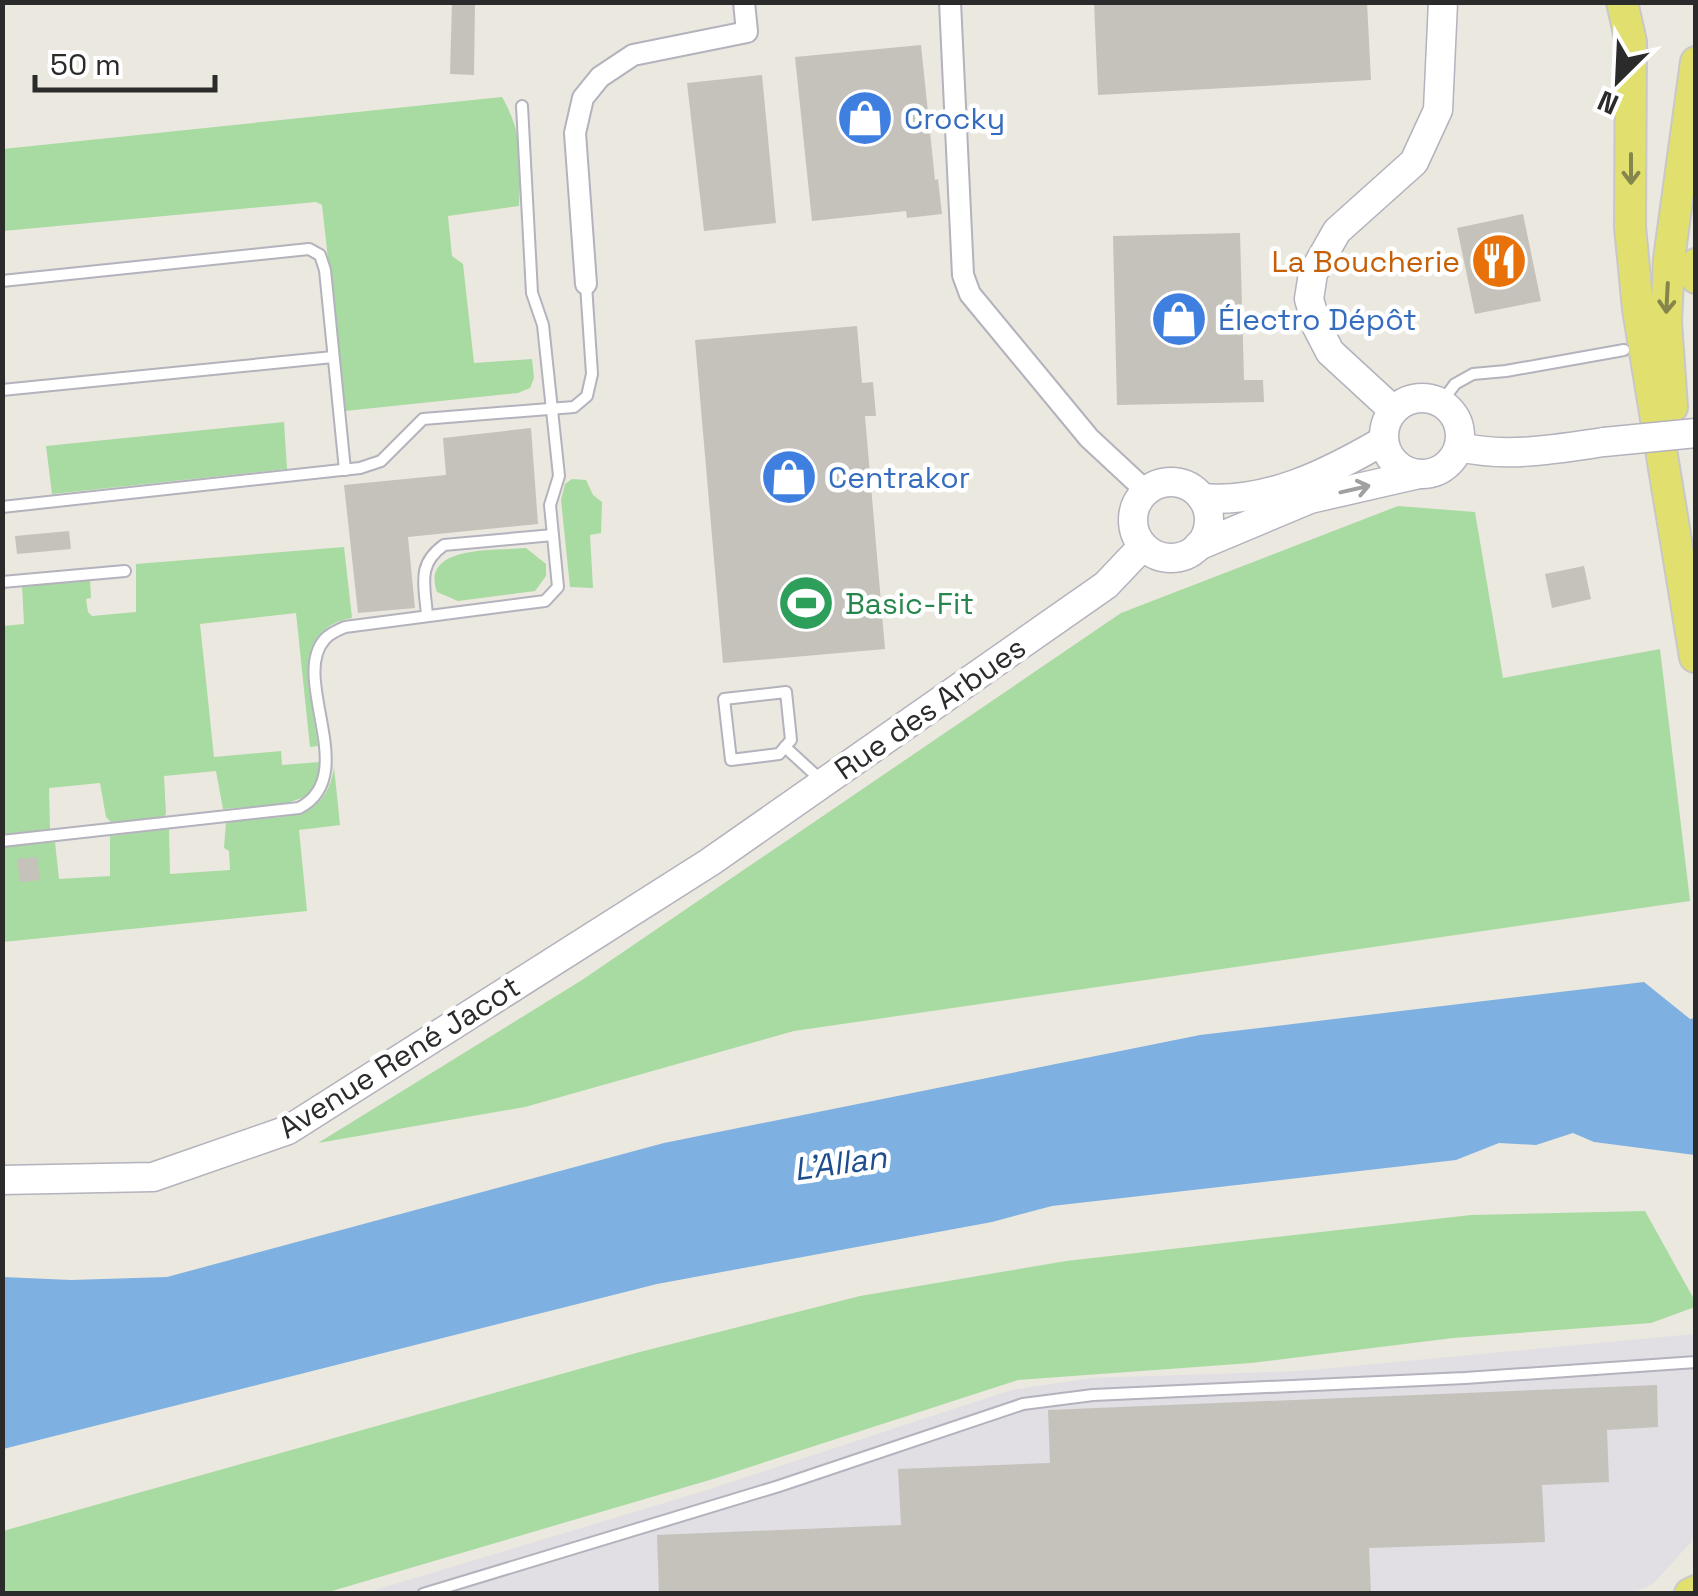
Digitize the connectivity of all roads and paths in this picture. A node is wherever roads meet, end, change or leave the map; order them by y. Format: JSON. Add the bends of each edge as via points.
{"nodes":[{"id":1,"x":744,"y":2,"type":"edge"},
{"id":2,"x":950,"y":2,"type":"edge"},
{"id":3,"x":1443,"y":2,"type":"edge"},
{"id":4,"x":1622,"y":2,"type":"edge"},
{"id":5,"x":1696,"y":62,"type":"edge"},
{"id":6,"x":522,"y":106,"type":"dead end"},
{"id":7,"x":1696,"y":264,"type":"edge"},
{"id":8,"x":1696,"y":278,"type":"edge"},
{"id":9,"x":2,"y":281,"type":"edge"},
{"id":10,"x":586,"y":284,"type":"joint"},
{"id":11,"x":1624,"y":350,"type":"dead end"},
{"id":12,"x":333,"y":357,"type":"junction"},
{"id":13,"x":2,"y":390,"type":"edge"},
{"id":14,"x":1441,"y":403,"type":"junction"},
{"id":15,"x":552,"y":408,"type":"junction"},
{"id":16,"x":1394,"y":410,"type":"junction"},
{"id":17,"x":1696,"y":433,"type":"edge"},
{"id":18,"x":1384,"y":441,"type":"junction"},
{"id":19,"x":1458,"y":447,"type":"junction"},
{"id":20,"x":345,"y":470,"type":"junction"},
{"id":21,"x":1419,"y":474,"type":"junction"},
{"id":22,"x":1146,"y":491,"type":"junction"},
{"id":23,"x":1202,"y":498,"type":"junction"},
{"id":24,"x":2,"y":508,"type":"edge"},
{"id":25,"x":553,"y":536,"type":"junction"},
{"id":26,"x":1143,"y":546,"type":"junction"},
{"id":27,"x":1198,"y":546,"type":"junction"},
{"id":28,"x":124,"y":571,"type":"dead end"},
{"id":29,"x":2,"y":582,"type":"edge"},
{"id":30,"x":427,"y":616,"type":"junction"},
{"id":31,"x":1696,"y":657,"type":"edge"},
{"id":32,"x":785,"y":747,"type":"junction"},
{"id":33,"x":824,"y":782,"type":"junction"},
{"id":34,"x":2,"y":841,"type":"edge"},
{"id":35,"x":710,"y":862,"type":"joint"},
{"id":36,"x":2,"y":1180,"type":"edge"},
{"id":37,"x":1696,"y":1362,"type":"edge"},
{"id":38,"x":423,"y":1594,"type":"edge"}],
"edges":[{"from":1,"to":10,"type":"street","via":[[748,32],[632,55],[584,98],[575,132]]},
{"from":2,"to":22,"type":"street","via":[[970,294],[1089,438]]},
{"from":3,"to":16,"type":"main road","via":[[1438,110],[1414,162],[1338,232],[1314,272],[1309,299],[1330,352]]},
{"from":4,"to":31,"type":"main road","one_way":true,"via":[[1631,42],[1630,227],[1638,309]]},
{"from":5,"to":31,"type":"main road","one_way":true,"via":[[1666,322]]},
{"from":6,"to":15,"type":"lane","via":[[532,292],[543,325]]},
{"from":7,"to":8,"type":"main road"},
{"from":9,"to":12,"type":"lane","via":[[309,249],[320,255],[325,270]]},
{"from":10,"to":15,"type":"lane","via":[[588,396],[574,407]]},
{"from":11,"to":14,"type":"lane","via":[[1473,374]]},
{"from":12,"to":13,"type":"lane"},
{"from":12,"to":20,"type":"lane"},
{"from":14,"to":16,"type":"main road","via":[[1416,398]]},
{"from":14,"to":19,"type":"main road","via":[[1458,422]]},
{"from":15,"to":20,"type":"lane","via":[[423,419],[380,460]]},
{"from":15,"to":25,"type":"lane","via":[[559,476],[550,505]]},
{"from":16,"to":18,"type":"main road"},
{"from":17,"to":19,"type":"main road","bridge":true,"via":[[1527,453]]},
{"from":18,"to":21,"type":"main road","via":[[1395,464]]},
{"from":18,"to":23,"type":"main road","via":[[1257,496]]},
{"from":19,"to":21,"type":"main road","via":[[1444,468]]},
{"from":20,"to":24,"type":"lane"},
{"from":27,"to":21,"type":"main road","one_way":true,"via":[[1310,499]]},
{"from":22,"to":23,"type":"main road","via":[[1182,484]]},
{"from":22,"to":26,"type":"main road","via":[[1133,518]]},
{"from":23,"to":27,"type":"main road","via":[[1209,523]]},
{"from":25,"to":30,"type":"lane","via":[[444,545],[424,569]]},
{"from":25,"to":30,"type":"lane","via":[[558,587],[545,601]]},
{"from":26,"to":27,"type":"main road","via":[[1164,558]]},
{"from":26,"to":33,"type":"main road","name":"Rue des Arbues","via":[[1106,584]]},
{"from":28,"to":29,"type":"lane"},
{"from":30,"to":34,"type":"lane","via":[[345,627],[322,641],[316,656],[326,773],[314,801],[284,810]]},
{"from":32,"to":32,"type":"lane","via":[[779,754],[731,760],[724,699],[786,692],[791,740]]},
{"from":32,"to":33,"type":"lane"},
{"from":33,"to":35,"type":"main road","name":"Rue des Arbues"},
{"from":35,"to":36,"type":"main road","name":"Avenue René Jacot","via":[[288,1130],[153,1177]]},
{"from":37,"to":38,"type":"lane","via":[[1024,1404]]}]}
